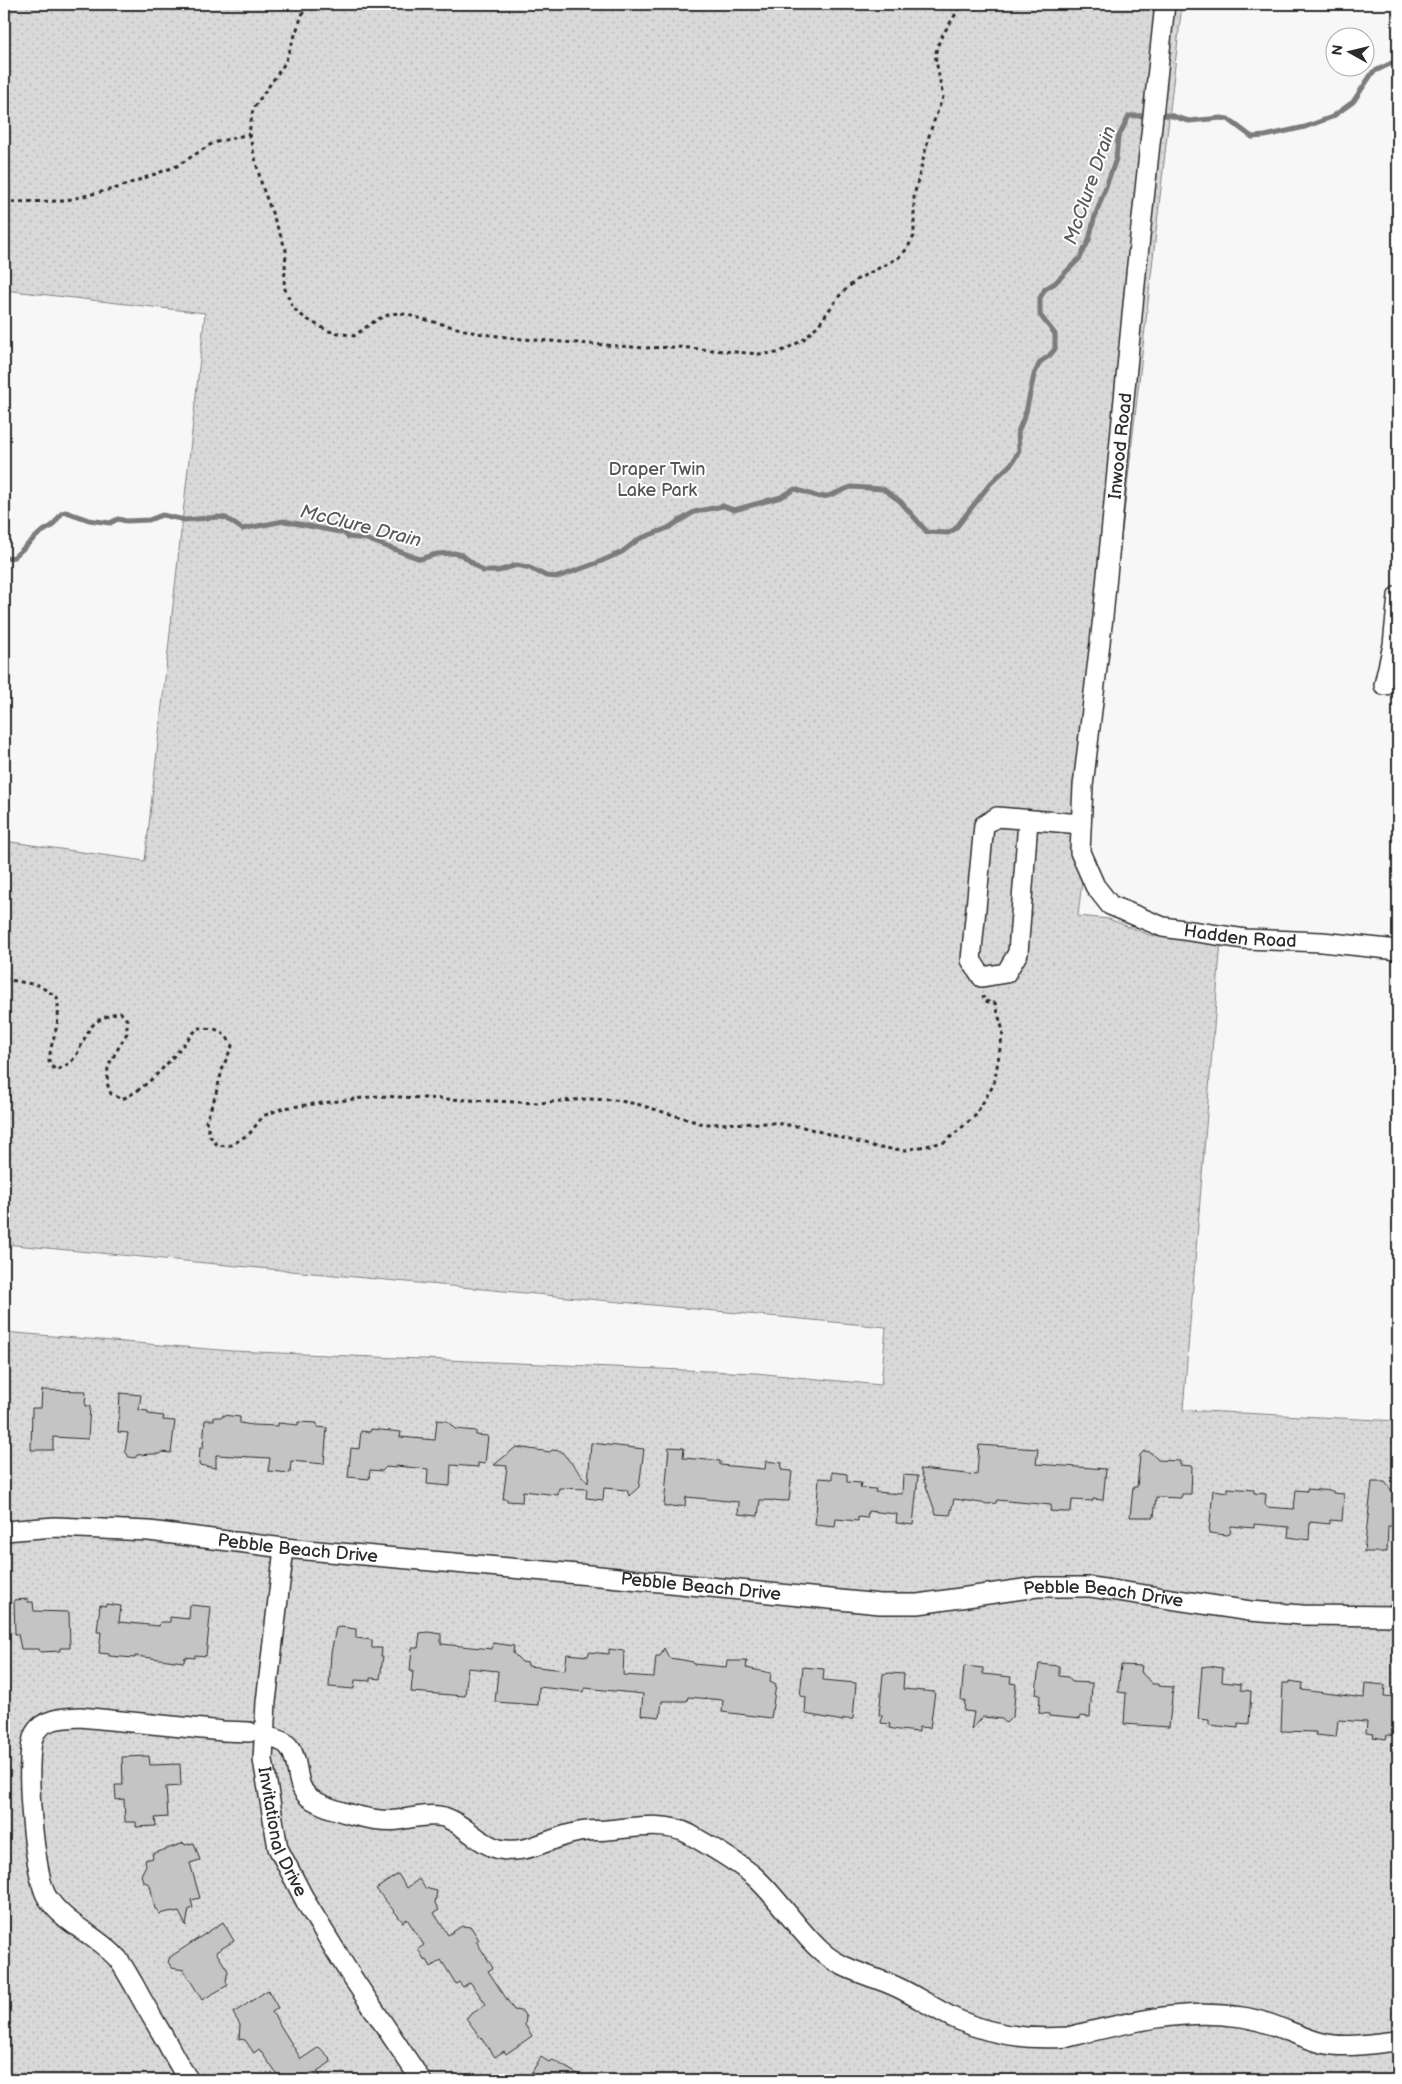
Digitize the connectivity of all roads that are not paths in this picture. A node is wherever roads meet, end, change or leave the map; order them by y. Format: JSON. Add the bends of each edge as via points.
{"nodes":[{"id":1,"x":1165,"y":4,"type":"edge"},
{"id":2,"x":1398,"y":596,"type":"edge"},
{"id":3,"x":1398,"y":683,"type":"edge"},
{"id":4,"x":1028,"y":821,"type":"junction"},
{"id":5,"x":1081,"y":824,"type":"junction"},
{"id":6,"x":1095,"y":886,"type":"joint"},
{"id":7,"x":1398,"y":950,"type":"edge"},
{"id":8,"x":4,"y":1531,"type":"edge"},
{"id":9,"x":284,"y":1548,"type":"junction"},
{"id":10,"x":1398,"y":1616,"type":"edge"},
{"id":11,"x":249,"y":1732,"type":"dead end"},
{"id":12,"x":269,"y":1737,"type":"dead end"},
{"id":13,"x":1398,"y":2042,"type":"edge"},
{"id":14,"x":189,"y":2080,"type":"edge"},
{"id":15,"x":421,"y":2080,"type":"edge"}],
"edges":[{"from":1,"to":5,"type":"street","name":"Inwood Road"},
{"from":2,"to":3,"type":"street","via":[[1393,645],[1384,685]]},
{"from":4,"to":4,"type":"street","via":[[997,817],[984,825],[971,960],[982,977],[1006,973],[1018,953]]},
{"from":4,"to":5,"type":"street"},
{"from":5,"to":6,"type":"street","name":"Inwood Road","via":[[1080,852]]},
{"from":6,"to":7,"type":"street","name":"Hadden Road","via":[[1110,905],[1163,927],[1246,939]]},
{"from":8,"to":9,"type":"street","name":"Pebble Beach Drive","via":[[55,1527],[149,1531]]},
{"from":9,"to":10,"type":"street","name":"Pebble Beach Drive","via":[[880,1604],[918,1604],[1038,1586],[1090,1587],[1250,1612]]},
{"from":9,"to":15,"type":"street","name":"Invitational Drive","via":[[266,1702],[263,1760],[278,1848],[317,1921]]},
{"from":11,"to":14,"type":"street","via":[[80,1717],[45,1724],[35,1733],[32,1745],[29,1766],[31,1808],[42,1887],[55,1908],[119,1960]]},
{"from":12,"to":13,"type":"street","via":[[288,1745],[294,1755],[300,1786],[313,1800],[375,1820],[444,1817],[501,1849],[520,1851],[576,1832],[653,1826],[682,1830],[756,1878],[821,1951],[838,1963],[891,1984],[954,2018],[985,2030],[1056,2038],[1144,2019],[1201,2014],[1268,2022],[1334,2045]]}]}
